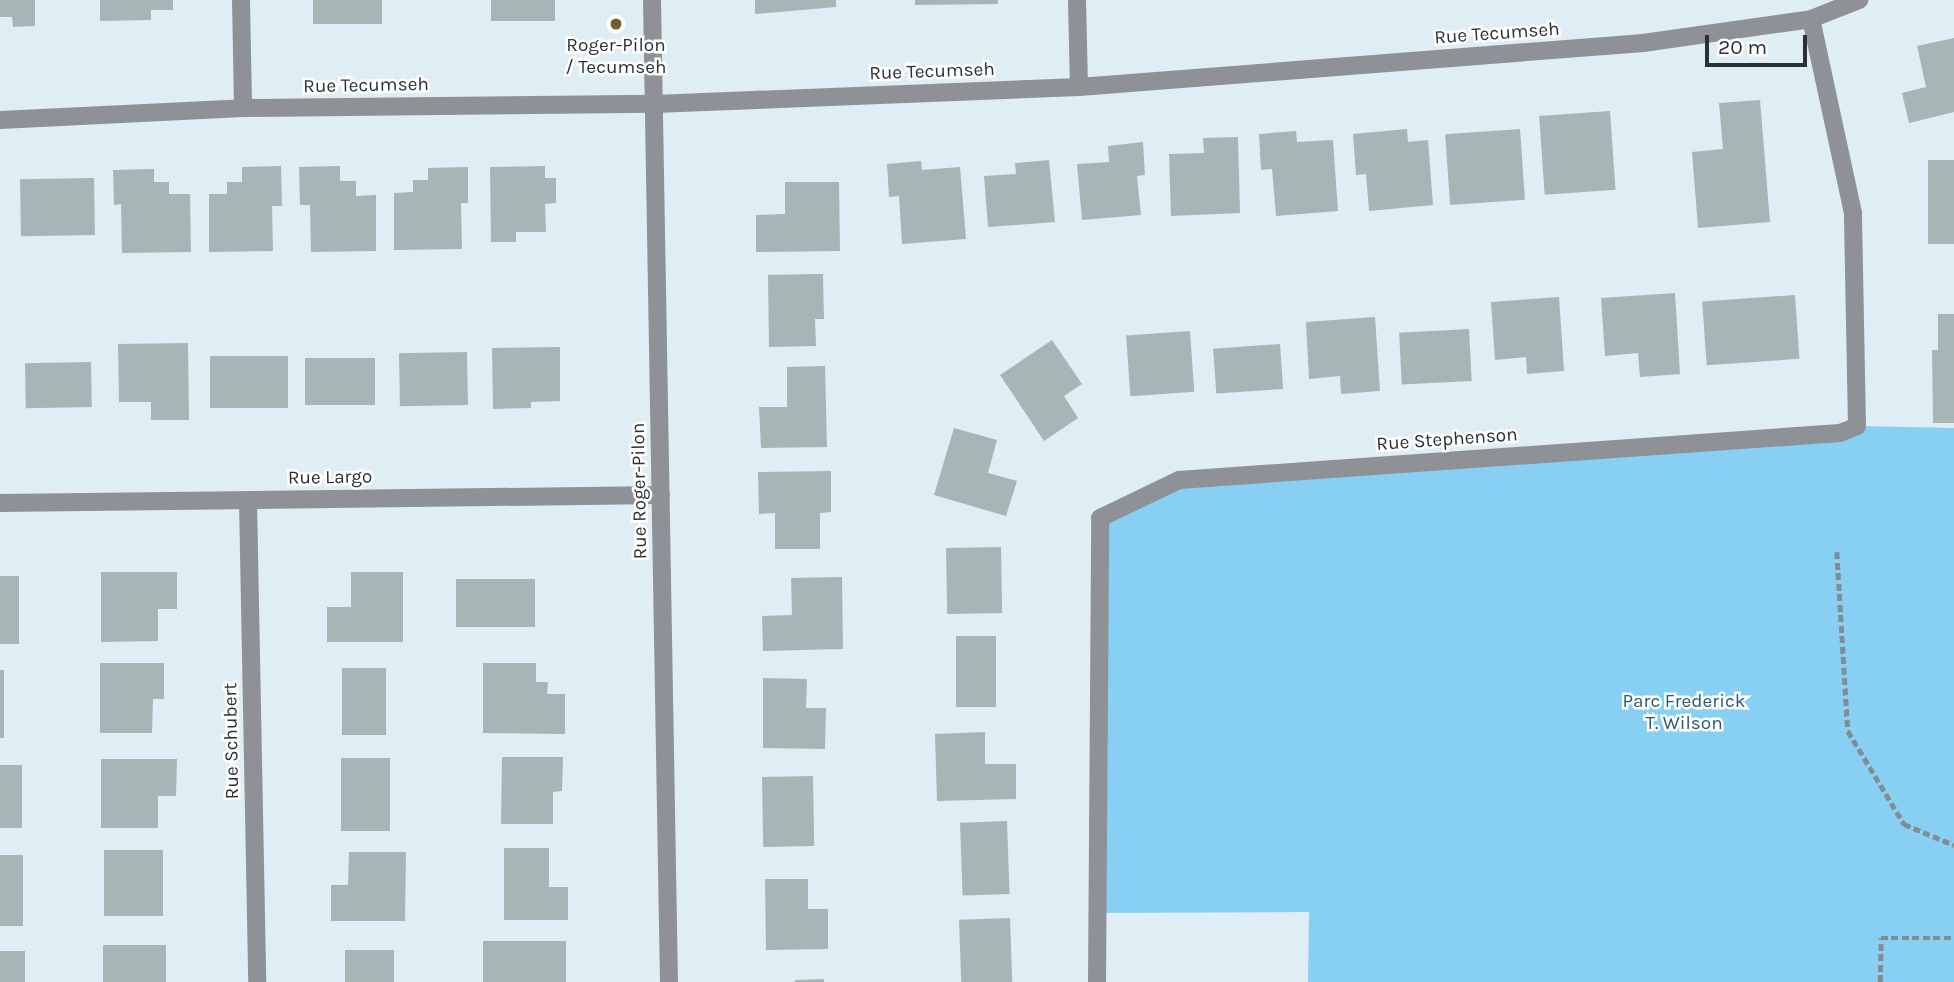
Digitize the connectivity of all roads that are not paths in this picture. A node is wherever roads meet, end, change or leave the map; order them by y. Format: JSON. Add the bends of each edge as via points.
{"nodes":[{"id":1,"x":241,"y":0,"type":"edge"},
{"id":2,"x":652,"y":0,"type":"edge"},
{"id":3,"x":1077,"y":0,"type":"edge"},
{"id":4,"x":1859,"y":0,"type":"edge"},
{"id":5,"x":1811,"y":19,"type":"junction"},
{"id":6,"x":1079,"y":88,"type":"junction"},
{"id":7,"x":655,"y":104,"type":"junction"},
{"id":8,"x":243,"y":108,"type":"junction"},
{"id":9,"x":0,"y":120,"type":"edge"},
{"id":10,"x":661,"y":495,"type":"junction"},
{"id":11,"x":248,"y":500,"type":"junction"},
{"id":12,"x":0,"y":503,"type":"edge"},
{"id":13,"x":257,"y":982,"type":"edge"},
{"id":14,"x":669,"y":982,"type":"edge"},
{"id":15,"x":1097,"y":982,"type":"edge"}],
"edges":[{"from":1,"to":8,"type":"street"},
{"from":2,"to":7,"type":"street","name":"Rue Roger-Pilon"},
{"from":3,"to":6,"type":"street"},
{"from":4,"to":5,"type":"street","name":"Rue Tecumseh"},
{"from":5,"to":6,"type":"street","name":"Rue Tecumseh","via":[[1643,43]]},
{"from":5,"to":15,"type":"street","name":"Rue Stephenson","via":[[1853,213],[1857,426],[1840,433],[1179,480],[1100,518]]},
{"from":6,"to":7,"type":"street","name":"Rue Tecumseh"},
{"from":7,"to":8,"type":"street","name":"Rue Tecumseh"},
{"from":7,"to":10,"type":"street","name":"Rue Roger-Pilon"},
{"from":8,"to":9,"type":"street","name":"Rue Tecumseh"},
{"from":10,"to":11,"type":"street","name":"Rue Largo"},
{"from":10,"to":14,"type":"street","name":"Rue Roger-Pilon"},
{"from":11,"to":12,"type":"street","name":"Rue Largo"},
{"from":11,"to":13,"type":"street","name":"Rue Schubert"}]}
